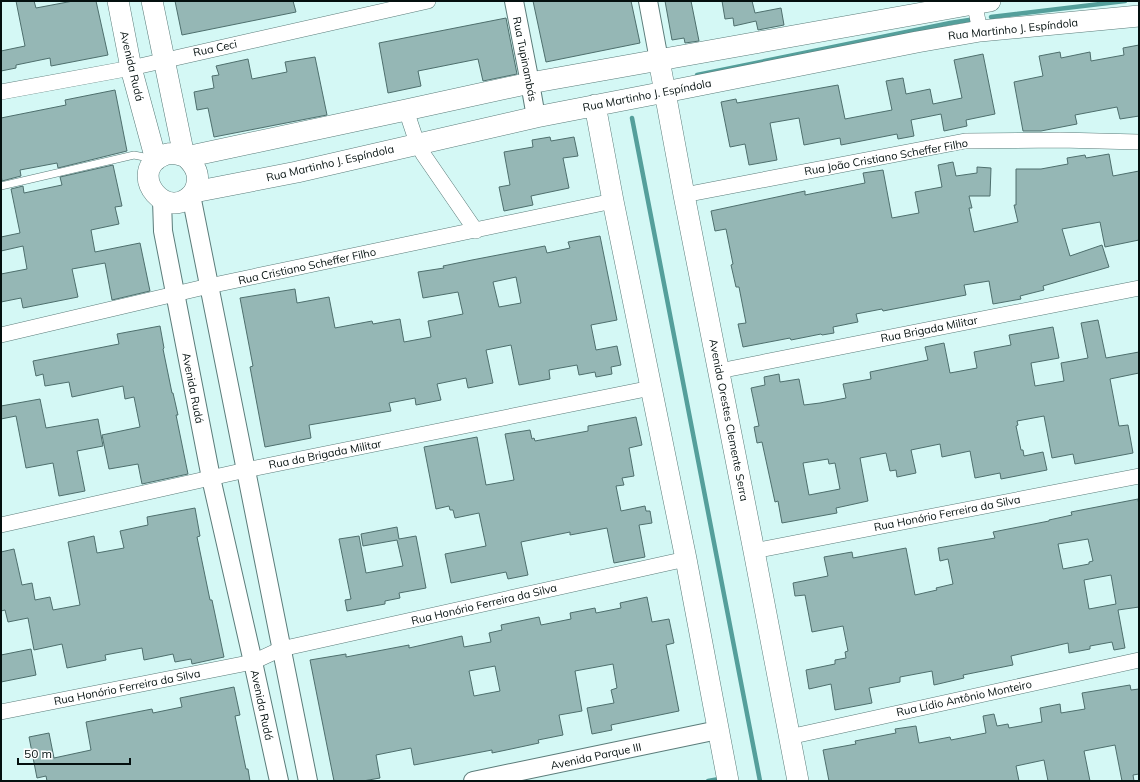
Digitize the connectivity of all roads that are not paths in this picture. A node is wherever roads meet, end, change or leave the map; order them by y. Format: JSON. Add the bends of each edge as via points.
{"nodes":[{"id":1,"x":118,"y":1,"type":"edge"},
{"id":2,"x":152,"y":1,"type":"edge"},
{"id":3,"x":428,"y":1,"type":"edge"},
{"id":4,"x":514,"y":1,"type":"edge"},
{"id":5,"x":648,"y":1,"type":"edge"},
{"id":6,"x":980,"y":2,"type":"edge"},
{"id":7,"x":1139,"y":16,"type":"edge"},
{"id":8,"x":980,"y":31,"type":"junction"},
{"id":9,"x":164,"y":59,"type":"junction"},
{"id":10,"x":659,"y":60,"type":"junction"},
{"id":11,"x":131,"y":68,"type":"junction"},
{"id":12,"x":530,"y":83,"type":"junction"},
{"id":13,"x":1,"y":92,"type":"edge"},
{"id":14,"x":665,"y":92,"type":"junction"},
{"id":15,"x":595,"y":105,"type":"junction"},
{"id":16,"x":406,"y":110,"type":"junction"},
{"id":17,"x":536,"y":116,"type":"junction"},
{"id":18,"x":1139,"y":142,"type":"edge"},
{"id":19,"x":417,"y":144,"type":"junction"},
{"id":20,"x":185,"y":156,"type":"junction"},
{"id":21,"x":154,"y":161,"type":"junction"},
{"id":22,"x":1,"y":186,"type":"edge"},
{"id":23,"x":192,"y":193,"type":"junction"},
{"id":24,"x":684,"y":195,"type":"junction"},
{"id":25,"x":162,"y":200,"type":"junction"},
{"id":26,"x":613,"y":201,"type":"junction"},
{"id":27,"x":476,"y":231,"type":"junction"},
{"id":28,"x":210,"y":286,"type":"junction"},
{"id":29,"x":1139,"y":288,"type":"edge"},
{"id":30,"x":175,"y":295,"type":"junction"},
{"id":31,"x":1,"y":335,"type":"edge"},
{"id":32,"x":719,"y":371,"type":"junction"},
{"id":33,"x":651,"y":388,"type":"junction"},
{"id":34,"x":246,"y":470,"type":"junction"},
{"id":35,"x":1139,"y":476,"type":"edge"},
{"id":36,"x":211,"y":478,"type":"junction"},
{"id":37,"x":1,"y":525,"type":"edge"},
{"id":38,"x":754,"y":551,"type":"junction"},
{"id":39,"x":686,"y":559,"type":"junction"},
{"id":40,"x":282,"y":649,"type":"junction"},
{"id":41,"x":1139,"y":660,"type":"edge"},
{"id":42,"x":253,"y":662,"type":"junction"},
{"id":43,"x":1,"y":712,"type":"edge"},
{"id":44,"x":718,"y":730,"type":"junction"},
{"id":45,"x":789,"y":737,"type":"junction"},
{"id":46,"x":279,"y":781,"type":"edge"},
{"id":47,"x":308,"y":781,"type":"edge"},
{"id":48,"x":473,"y":781,"type":"edge"},
{"id":49,"x":728,"y":781,"type":"edge"},
{"id":50,"x":798,"y":781,"type":"edge"}],
"edges":[{"from":1,"to":11,"type":"main road","name":"Avenida Rudá"},
{"from":2,"to":9,"type":"main road"},
{"from":3,"to":9,"type":"street","name":"Rua Ceci"},
{"from":4,"to":12,"type":"street","name":"Rua Tupinambás"},
{"from":5,"to":10,"type":"street"},
{"from":6,"to":8,"type":"street"},
{"from":6,"to":10,"type":"main road"},
{"from":7,"to":8,"type":"main road","name":"Rua Martinho J. Espíndola"},
{"from":8,"to":14,"type":"main road","name":"Rua Martinho J. Espíndola"},
{"from":9,"to":11,"type":"street","name":"Rua Ceci"},
{"from":9,"to":20,"type":"main road"},
{"from":10,"to":12,"type":"main road"},
{"from":10,"to":14,"type":"main road","name":"Avenida Orestes Clemente Serra"},
{"from":11,"to":13,"type":"street","name":"Rua Ceci"},
{"from":11,"to":21,"type":"main road","name":"Avenida Rudá"},
{"from":12,"to":16,"type":"main road"},
{"from":12,"to":17,"type":"street","name":"Rua Tupinambás"},
{"from":14,"to":15,"type":"main road","name":"Rua Martinho J. Espíndola"},
{"from":14,"to":24,"type":"main road","name":"Avenida Orestes Clemente Serra"},
{"from":15,"to":17,"type":"main road","name":"Rua Martinho J. Espíndola"},
{"from":15,"to":26,"type":"main road"},
{"from":16,"to":19,"type":"street"},
{"from":16,"to":20,"type":"main road"},
{"from":17,"to":19,"type":"main road","name":"Rua Martinho J. Espíndola"},
{"from":18,"to":24,"type":"street","name":"Rua João Cristiano Scheffer Filho","via":[[965,141]]},
{"from":19,"to":23,"type":"main road","name":"Rua Martinho J. Espíndola"},
{"from":19,"to":27,"type":"street"},
{"from":20,"to":21,"type":"main road","via":[[165,154]]},
{"from":20,"to":23,"type":"main road","via":[[192,162],[198,178]]},
{"from":21,"to":22,"type":"lane","via":[[134,155]]},
{"from":21,"to":25,"type":"main road","name":"Avenida Rudá","via":[[148,179],[150,188]]},
{"from":23,"to":25,"type":"main road","name":"Rua Martinho J. Espíndola","via":[[182,201]]},
{"from":23,"to":28,"type":"street"},
{"from":24,"to":32,"type":"main road","name":"Avenida Orestes Clemente Serra"},
{"from":25,"to":30,"type":"street","name":"Avenida Rudá","via":[[163,231]]},
{"from":26,"to":27,"type":"street","name":"Rua Cristiano Scheffer Filho"},
{"from":26,"to":33,"type":"main road"},
{"from":27,"to":28,"type":"street","name":"Rua Cristiano Scheffer Filho"},
{"from":28,"to":30,"type":"street","name":"Rua Cristiano Scheffer Filho"},
{"from":28,"to":34,"type":"street"},
{"from":29,"to":32,"type":"street","name":"Rua Brigada Militar"},
{"from":30,"to":31,"type":"street","name":"Rua Cristiano Scheffer Filho"},
{"from":30,"to":36,"type":"street","name":"Avenida Rudá"},
{"from":32,"to":38,"type":"main road","name":"Avenida Orestes Clemente Serra"},
{"from":33,"to":34,"type":"street","name":"Rua da Brigada Militar"},
{"from":33,"to":39,"type":"main road"},
{"from":34,"to":36,"type":"street","name":"Rua da Brigada Militar"},
{"from":34,"to":40,"type":"street"},
{"from":35,"to":38,"type":"street","name":"Rua Honório Ferreira da Silva"},
{"from":36,"to":37,"type":"street","name":"Rua da Brigada Militar"},
{"from":36,"to":42,"type":"street","name":"Avenida Rudá"},
{"from":38,"to":45,"type":"main road","name":"Avenida Orestes Clemente Serra"},
{"from":39,"to":40,"type":"street","name":"Rua Honório Ferreira da Silva"},
{"from":39,"to":44,"type":"main road"},
{"from":40,"to":42,"type":"street","name":"Rua Honório Ferreira da Silva"},
{"from":40,"to":47,"type":"street"},
{"from":41,"to":45,"type":"street","name":"Rua Lídio Antônio Monteiro"},
{"from":42,"to":43,"type":"street","name":"Rua Honório Ferreira da Silva"},
{"from":42,"to":46,"type":"street","name":"Avenida Rudá"},
{"from":44,"to":48,"type":"street","name":"Avenida Parque III"},
{"from":44,"to":49,"type":"main road"},
{"from":45,"to":50,"type":"main road","name":"Avenida Orestes Clemente Serra"}]}
